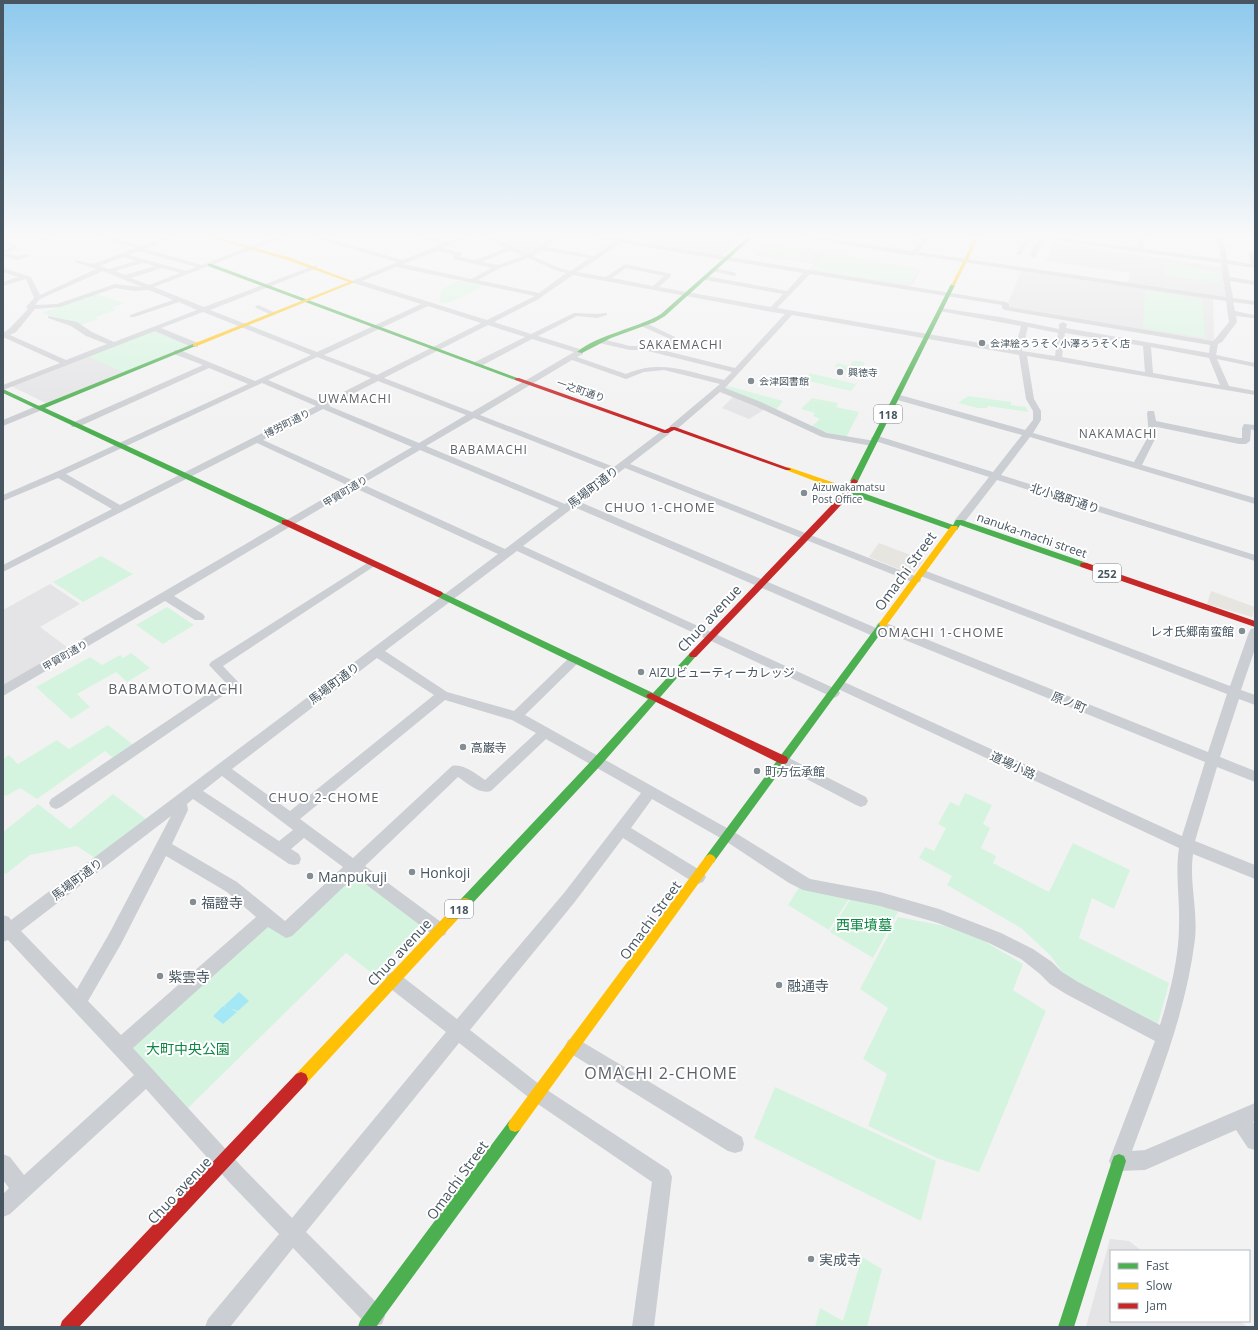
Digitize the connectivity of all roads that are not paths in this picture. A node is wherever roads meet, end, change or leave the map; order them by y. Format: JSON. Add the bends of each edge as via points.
{"nodes":[{"id":1,"x":83,"y":297,"type":"edge"},
{"id":2,"x":171,"y":297,"type":"edge"},
{"id":3,"x":237,"y":297,"type":"edge"},
{"id":4,"x":297,"y":297,"type":"edge"},
{"id":5,"x":317,"y":297,"type":"edge"},
{"id":6,"x":406,"y":297,"type":"edge"},
{"id":7,"x":538,"y":297,"type":"edge"},
{"id":8,"x":685,"y":297,"type":"edge"},
{"id":9,"x":700,"y":297,"type":"edge"},
{"id":10,"x":784,"y":297,"type":"edge"},
{"id":11,"x":948,"y":297,"type":"edge"},
{"id":12,"x":962,"y":297,"type":"edge"},
{"id":13,"x":1216,"y":297,"type":"edge"},
{"id":14,"x":38,"y":298,"type":"edge"},
{"id":15,"x":1229,"y":299,"type":"junction"},
{"id":16,"x":179,"y":300,"type":"junction"},
{"id":17,"x":307,"y":301,"type":"junction"},
{"id":18,"x":1255,"y":303,"type":"edge"},
{"id":19,"x":427,"y":304,"type":"junction"},
{"id":20,"x":30,"y":307,"type":"junction"},
{"id":21,"x":258,"y":308,"type":"dead end"},
{"id":22,"x":202,"y":310,"type":"junction"},
{"id":23,"x":772,"y":310,"type":"junction"},
{"id":24,"x":941,"y":310,"type":"junction"},
{"id":25,"x":790,"y":313,"type":"junction"},
{"id":26,"x":1232,"y":313,"type":"junction"},
{"id":27,"x":274,"y":314,"type":"junction"},
{"id":28,"x":605,"y":314,"type":"dead end"},
{"id":29,"x":132,"y":316,"type":"dead end"},
{"id":30,"x":1252,"y":316,"type":"dead end"},
{"id":31,"x":50,"y":317,"type":"dead end"},
{"id":32,"x":1064,"y":318,"type":"junction"},
{"id":33,"x":985,"y":322,"type":"dead end"},
{"id":34,"x":999,"y":322,"type":"junction"},
{"id":35,"x":488,"y":323,"type":"junction"},
{"id":36,"x":644,"y":324,"type":"junction"},
{"id":37,"x":243,"y":326,"type":"junction"},
{"id":38,"x":376,"y":327,"type":"junction"},
{"id":39,"x":1025,"y":327,"type":"junction"},
{"id":40,"x":155,"y":328,"type":"junction"},
{"id":41,"x":1062,"y":331,"type":"junction"},
{"id":42,"x":3,"y":336,"type":"edge"},
{"id":43,"x":530,"y":337,"type":"junction"},
{"id":44,"x":927,"y":337,"type":"junction"},
{"id":45,"x":602,"y":341,"type":"junction"},
{"id":46,"x":1214,"y":343,"type":"junction"},
{"id":47,"x":113,"y":344,"type":"junction"},
{"id":48,"x":195,"y":345,"type":"junction"},
{"id":49,"x":1147,"y":345,"type":"junction"},
{"id":50,"x":436,"y":349,"type":"junction"},
{"id":51,"x":656,"y":351,"type":"junction"},
{"id":52,"x":177,"y":352,"type":"junction"},
{"id":53,"x":580,"y":352,"type":"junction"},
{"id":54,"x":1020,"y":353,"type":"junction"},
{"id":55,"x":317,"y":354,"type":"junction"},
{"id":56,"x":1212,"y":356,"type":"junction"},
{"id":57,"x":570,"y":357,"type":"junction"},
{"id":58,"x":1058,"y":359,"type":"junction"},
{"id":59,"x":66,"y":363,"type":"junction"},
{"id":60,"x":478,"y":364,"type":"junction"},
{"id":61,"x":210,"y":365,"type":"junction"},
{"id":62,"x":1255,"y":365,"type":"edge"},
{"id":63,"x":738,"y":371,"type":"junction"},
{"id":64,"x":1149,"y":374,"type":"junction"},
{"id":65,"x":377,"y":378,"type":"junction"},
{"id":66,"x":258,"y":381,"type":"junction"},
{"id":67,"x":527,"y":383,"type":"junction"},
{"id":68,"x":722,"y":386,"type":"junction"},
{"id":69,"x":1225,"y":387,"type":"junction"},
{"id":70,"x":3,"y":389,"type":"edge"},
{"id":71,"x":1255,"y":393,"type":"edge"},
{"id":72,"x":897,"y":397,"type":"junction"},
{"id":73,"x":321,"y":406,"type":"junction"},
{"id":74,"x":39,"y":408,"type":"junction"},
{"id":75,"x":1151,"y":413,"type":"dead end"},
{"id":76,"x":472,"y":415,"type":"junction"},
{"id":77,"x":1253,"y":417,"type":"dead end"},
{"id":78,"x":3,"y":423,"type":"edge"},
{"id":79,"x":1152,"y":423,"type":"junction"},
{"id":80,"x":75,"y":424,"type":"junction"},
{"id":81,"x":1255,"y":427,"type":"edge"},
{"id":82,"x":669,"y":430,"type":"junction"},
{"id":83,"x":1028,"y":434,"type":"junction"},
{"id":84,"x":255,"y":439,"type":"junction"},
{"id":85,"x":874,"y":441,"type":"junction"},
{"id":86,"x":121,"y":445,"type":"junction"},
{"id":87,"x":419,"y":447,"type":"junction"},
{"id":88,"x":1137,"y":466,"type":"junction"},
{"id":89,"x":619,"y":467,"type":"junction"},
{"id":90,"x":59,"y":474,"type":"junction"},
{"id":91,"x":184,"y":476,"type":"junction"},
{"id":92,"x":995,"y":476,"type":"junction"},
{"id":93,"x":354,"y":485,"type":"junction"},
{"id":94,"x":849,"y":491,"type":"junction"},
{"id":95,"x":3,"y":498,"type":"edge"},
{"id":96,"x":1255,"y":501,"type":"edge"},
{"id":97,"x":569,"y":505,"type":"junction"},
{"id":98,"x":119,"y":509,"type":"junction"},
{"id":99,"x":288,"y":524,"type":"junction"},
{"id":100,"x":957,"y":525,"type":"junction"},
{"id":101,"x":806,"y":536,"type":"junction"},
{"id":102,"x":510,"y":549,"type":"junction"},
{"id":103,"x":1255,"y":558,"type":"edge"},
{"id":104,"x":372,"y":563,"type":"junction"},
{"id":105,"x":3,"y":569,"type":"edge"},
{"id":106,"x":919,"y":576,"type":"junction"},
{"id":107,"x":761,"y":584,"type":"junction"},
{"id":108,"x":166,"y":596,"type":"junction"},
{"id":109,"x":447,"y":598,"type":"junction"},
{"id":110,"x":199,"y":617,"type":"dead end"},
{"id":111,"x":1255,"y":624,"type":"edge"},
{"id":112,"x":880,"y":630,"type":"junction"},
{"id":113,"x":1255,"y":632,"type":"edge"},
{"id":114,"x":711,"y":635,"type":"junction"},
{"id":115,"x":376,"y":652,"type":"junction"},
{"id":116,"x":574,"y":660,"type":"junction"},
{"id":117,"x":837,"y":689,"type":"junction"},
{"id":118,"x":3,"y":691,"type":"edge"},
{"id":119,"x":1235,"y":693,"type":"junction"},
{"id":120,"x":443,"y":695,"type":"junction"},
{"id":121,"x":655,"y":698,"type":"junction"},
{"id":122,"x":1255,"y":700,"type":"edge"},
{"id":123,"x":516,"y":716,"type":"junction"},
{"id":124,"x":544,"y":733,"type":"junction"},
{"id":125,"x":783,"y":760,"type":"junction"},
{"id":126,"x":1212,"y":760,"type":"junction"},
{"id":127,"x":598,"y":762,"type":"junction"},
{"id":128,"x":221,"y":768,"type":"junction"},
{"id":129,"x":1255,"y":777,"type":"edge"},
{"id":130,"x":192,"y":790,"type":"junction"},
{"id":131,"x":650,"y":791,"type":"junction"},
{"id":132,"x":180,"y":801,"type":"junction"},
{"id":133,"x":861,"y":801,"type":"dead end"},
{"id":134,"x":56,"y":803,"type":"dead end"},
{"id":135,"x":290,"y":818,"type":"junction"},
{"id":136,"x":304,"y":829,"type":"junction"},
{"id":137,"x":621,"y":830,"type":"junction"},
{"id":138,"x":729,"y":836,"type":"junction"},
{"id":139,"x":1187,"y":844,"type":"junction"},
{"id":140,"x":163,"y":847,"type":"junction"},
{"id":141,"x":281,"y":849,"type":"junction"},
{"id":142,"x":294,"y":858,"type":"dead end"},
{"id":143,"x":354,"y":866,"type":"junction"},
{"id":144,"x":1255,"y":872,"type":"edge"},
{"id":145,"x":698,"y":877,"type":"junction"},
{"id":146,"x":267,"y":917,"type":"junction"},
{"id":147,"x":5,"y":929,"type":"edge"},
{"id":148,"x":439,"y":930,"type":"junction"},
{"id":149,"x":393,"y":980,"type":"junction"},
{"id":150,"x":78,"y":1002,"type":"junction"},
{"id":151,"x":458,"y":1031,"type":"junction"},
{"id":152,"x":1164,"y":1036,"type":"junction"},
{"id":153,"x":574,"y":1046,"type":"junction"},
{"id":154,"x":121,"y":1047,"type":"junction"},
{"id":155,"x":147,"y":1076,"type":"junction"},
{"id":156,"x":538,"y":1094,"type":"junction"},
{"id":157,"x":1247,"y":1116,"type":"edge"},
{"id":158,"x":1255,"y":1141,"type":"edge"},
{"id":159,"x":735,"y":1144,"type":"dead end"},
{"id":160,"x":1120,"y":1161,"type":"junction"},
{"id":161,"x":224,"y":1162,"type":"junction"},
{"id":162,"x":3,"y":1164,"type":"edge"},
{"id":163,"x":22,"y":1189,"type":"junction"},
{"id":164,"x":3,"y":1207,"type":"edge"},
{"id":165,"x":293,"y":1234,"type":"junction"},
{"id":166,"x":370,"y":1321,"type":"edge"},
{"id":167,"x":68,"y":1327,"type":"edge"},
{"id":168,"x":216,"y":1327,"type":"edge"},
{"id":169,"x":643,"y":1327,"type":"edge"},
{"id":170,"x":1066,"y":1327,"type":"edge"}],
"edges":[{"from":1,"to":20,"type":"street","via":[[58,306]]},
{"from":2,"to":16,"type":"street"},
{"from":3,"to":22,"type":"street"},
{"from":4,"to":17,"type":"main road","name":"一之町通り"},
{"from":5,"to":17,"type":"main road"},
{"from":6,"to":19,"type":"street"},
{"from":7,"to":35,"type":"street","name":"博労町通り"},
{"from":8,"to":36,"type":"main road","name":"甲賀町通り","via":[[662,315]]},
{"from":9,"to":23,"type":"street"},
{"from":10,"to":23,"type":"street"},
{"from":11,"to":24,"type":"main road","number":"118"},
{"from":12,"to":32,"type":"street","via":[[1006,304],[1005,308]]},
{"from":13,"to":15,"type":"street"},
{"from":14,"to":20,"type":"street"},
{"from":15,"to":18,"type":"street"},
{"from":15,"to":26,"type":"street"},
{"from":16,"to":22,"type":"street"},
{"from":16,"to":29,"type":"street"},
{"from":17,"to":27,"type":"main road"},
{"from":17,"to":38,"type":"main road","name":"一之町通り"},
{"from":19,"to":35,"type":"street"},
{"from":19,"to":38,"type":"street"},
{"from":20,"to":42,"type":"street","via":[[32,308],[13,330]]},
{"from":21,"to":27,"type":"street"},
{"from":22,"to":37,"type":"street"},
{"from":22,"to":40,"type":"street"},
{"from":23,"to":25,"type":"street"},
{"from":24,"to":34,"type":"street"},
{"from":24,"to":44,"type":"main road","number":"118"},
{"from":25,"to":44,"type":"street"},
{"from":25,"to":63,"type":"street","name":"馬場町通り"},
{"from":26,"to":30,"type":"street"},
{"from":26,"to":46,"type":"street","via":[[1232,326]]},
{"from":27,"to":37,"type":"main road"},
{"from":28,"to":43,"type":"street","via":[[576,314]]},
{"from":31,"to":47,"type":"street","via":[[74,324],[89,334]]},
{"from":32,"to":41,"type":"street"},
{"from":32,"to":46,"type":"street"},
{"from":33,"to":34,"type":"street"},
{"from":34,"to":39,"type":"street"},
{"from":35,"to":43,"type":"street"},
{"from":35,"to":50,"type":"street","name":"博労町通り"},
{"from":36,"to":45,"type":"main road","name":"甲賀町通り"},
{"from":36,"to":51,"type":"street","via":[[672,339]]},
{"from":37,"to":48,"type":"main road"},
{"from":37,"to":55,"type":"street"},
{"from":38,"to":50,"type":"main road","name":"一之町通り"},
{"from":38,"to":55,"type":"street"},
{"from":39,"to":41,"type":"street"},
{"from":39,"to":54,"type":"street"},
{"from":40,"to":47,"type":"street"},
{"from":40,"to":48,"type":"street"},
{"from":41,"to":49,"type":"street"},
{"from":41,"to":58,"type":"street"},
{"from":42,"to":59,"type":"street"},
{"from":43,"to":53,"type":"street"},
{"from":43,"to":60,"type":"street"},
{"from":44,"to":54,"type":"street"},
{"from":44,"to":72,"type":"main road","number":"118"},
{"from":45,"to":51,"type":"street"},
{"from":45,"to":53,"type":"main road","name":"甲賀町通り"},
{"from":46,"to":56,"type":"street"},
{"from":47,"to":59,"type":"street"},
{"from":48,"to":52,"type":"main road"},
{"from":49,"to":56,"type":"street"},
{"from":49,"to":64,"type":"street"},
{"from":50,"to":60,"type":"main road","name":"一之町通り"},
{"from":50,"to":65,"type":"street","name":"博労町通り"},
{"from":51,"to":63,"type":"street"},
{"from":52,"to":61,"type":"street","name":"原ノ町"},
{"from":52,"to":74,"type":"main road"},
{"from":53,"to":57,"type":"street","name":"甲賀町通り"},
{"from":54,"to":58,"type":"street"},
{"from":54,"to":83,"type":"street","via":[[1030,400],[1038,416]]},
{"from":55,"to":65,"type":"street"},
{"from":55,"to":66,"type":"street"},
{"from":56,"to":62,"type":"street"},
{"from":56,"to":69,"type":"street"},
{"from":57,"to":67,"type":"street","name":"甲賀町通り"},
{"from":57,"to":68,"type":"street","name":"北小路町通り","via":[[626,377],[642,370],[664,368]]},
{"from":58,"to":64,"type":"street"},
{"from":59,"to":70,"type":"street"},
{"from":60,"to":67,"type":"main road","name":"一之町通り"},
{"from":61,"to":66,"type":"street","name":"原ノ町"},
{"from":61,"to":80,"type":"street"},
{"from":63,"to":68,"type":"street","name":"馬場町通り"},
{"from":64,"to":69,"type":"street"},
{"from":65,"to":73,"type":"street","name":"博労町通り"},
{"from":65,"to":76,"type":"street"},
{"from":66,"to":73,"type":"street","name":"原ノ町"},
{"from":66,"to":86,"type":"street"},
{"from":67,"to":76,"type":"street","name":"甲賀町通り"},
{"from":67,"to":82,"type":"main road","name":"一之町通り"},
{"from":68,"to":82,"type":"street","name":"馬場町通り"},
{"from":68,"to":85,"type":"street","name":"北小路町通り","via":[[825,435]]},
{"from":69,"to":71,"type":"street"},
{"from":70,"to":74,"type":"main road"},
{"from":72,"to":83,"type":"street"},
{"from":72,"to":85,"type":"main road","number":"118"},
{"from":73,"to":84,"type":"street","name":"博労町通り"},
{"from":73,"to":87,"type":"street","name":"原ノ町"},
{"from":74,"to":78,"type":"street"},
{"from":74,"to":80,"type":"main road"},
{"from":75,"to":79,"type":"street"},
{"from":76,"to":87,"type":"street","name":"甲賀町通り"},
{"from":76,"to":89,"type":"street"},
{"from":77,"to":81,"type":"street"},
{"from":79,"to":81,"type":"street","via":[[1239,441],[1246,441],[1247,426]]},
{"from":79,"to":88,"type":"street","via":[[1153,435]]},
{"from":80,"to":86,"type":"main road"},
{"from":82,"to":89,"type":"street","name":"馬場町通り"},
{"from":82,"to":94,"type":"main road","name":"一之町通り"},
{"from":83,"to":88,"type":"street"},
{"from":83,"to":92,"type":"street"},
{"from":84,"to":91,"type":"street","name":"博労町通り"},
{"from":84,"to":93,"type":"street","name":"道場小路"},
{"from":85,"to":92,"type":"street","name":"北小路町通り"},
{"from":85,"to":94,"type":"main road","number":"118"},
{"from":86,"to":90,"type":"street"},
{"from":86,"to":91,"type":"main road"},
{"from":87,"to":93,"type":"street","name":"甲賀町通り"},
{"from":87,"to":97,"type":"street","name":"原ノ町"},
{"from":88,"to":96,"type":"street"},
{"from":89,"to":97,"type":"street","name":"馬場町通り"},
{"from":89,"to":101,"type":"street"},
{"from":90,"to":95,"type":"street"},
{"from":90,"to":98,"type":"street"},
{"from":91,"to":98,"type":"street","name":"博労町通り"},
{"from":91,"to":99,"type":"main road"},
{"from":92,"to":100,"type":"street"},
{"from":92,"to":103,"type":"street","name":"北小路町通り"},
{"from":93,"to":99,"type":"street","name":"甲賀町通り"},
{"from":93,"to":102,"type":"street","name":"道場小路"},
{"from":94,"to":100,"type":"main road","number":"252"},
{"from":94,"to":101,"type":"main road","name":"Chuo avenue","number":"118"},
{"from":97,"to":102,"type":"street","name":"馬場町通り"},
{"from":97,"to":107,"type":"street","name":"原ノ町"},
{"from":98,"to":105,"type":"street","name":"博労町通り"},
{"from":99,"to":104,"type":"main road"},
{"from":99,"to":108,"type":"street","name":"甲賀町通り"},
{"from":100,"to":106,"type":"main road","name":"Omachi Street"},
{"from":100,"to":111,"type":"main road","name":"nanuka-machi street","number":"252"},
{"from":101,"to":106,"type":"street"},
{"from":101,"to":107,"type":"main road","name":"Chuo avenue","number":"118"},
{"from":102,"to":109,"type":"street","name":"馬場町通り"},
{"from":102,"to":114,"type":"street","name":"道場小路"},
{"from":104,"to":109,"type":"main road"},
{"from":104,"to":134,"type":"street","via":[[215,665],[233,683]]},
{"from":106,"to":112,"type":"main road","name":"Omachi Street"},
{"from":106,"to":119,"type":"street"},
{"from":107,"to":112,"type":"street","name":"原ノ町"},
{"from":107,"to":114,"type":"main road","name":"Chuo avenue","number":"118"},
{"from":108,"to":110,"type":"street"},
{"from":108,"to":118,"type":"street","name":"甲賀町通り"},
{"from":109,"to":115,"type":"street","name":"馬場町通り"},
{"from":109,"to":116,"type":"main road"},
{"from":112,"to":117,"type":"main road","name":"Omachi Street"},
{"from":112,"to":126,"type":"street","name":"原ノ町"},
{"from":113,"to":119,"type":"street"},
{"from":114,"to":117,"type":"street","name":"道場小路"},
{"from":114,"to":121,"type":"main road","name":"Chuo avenue","number":"118"},
{"from":115,"to":120,"type":"street"},
{"from":115,"to":128,"type":"street","name":"馬場町通り"},
{"from":116,"to":121,"type":"main road"},
{"from":116,"to":123,"type":"street"},
{"from":117,"to":125,"type":"main road","name":"Omachi Street"},
{"from":117,"to":139,"type":"street","name":"道場小路"},
{"from":119,"to":122,"type":"street"},
{"from":119,"to":126,"type":"street"},
{"from":120,"to":123,"type":"street"},
{"from":120,"to":135,"type":"street"},
{"from":121,"to":125,"type":"main road"},
{"from":121,"to":127,"type":"main road","name":"Chuo avenue","number":"118"},
{"from":123,"to":124,"type":"street"},
{"from":124,"to":127,"type":"street"},
{"from":124,"to":143,"type":"street","via":[[486,787],[457,770]]},
{"from":125,"to":133,"type":"street"},
{"from":125,"to":138,"type":"main road","name":"Omachi Street"},
{"from":126,"to":129,"type":"street","name":"原ノ町"},
{"from":126,"to":139,"type":"street"},
{"from":127,"to":131,"type":"street"},
{"from":127,"to":148,"type":"main road","name":"Chuo avenue","number":"118"},
{"from":128,"to":130,"type":"street","name":"馬場町通り"},
{"from":128,"to":135,"type":"street"},
{"from":130,"to":132,"type":"street","name":"馬場町通り"},
{"from":130,"to":141,"type":"street"},
{"from":131,"to":137,"type":"street"},
{"from":131,"to":138,"type":"street"},
{"from":132,"to":140,"type":"street","via":[[181,810]]},
{"from":132,"to":147,"type":"street","name":"馬場町通り"},
{"from":135,"to":136,"type":"street"},
{"from":136,"to":141,"type":"street"},
{"from":136,"to":143,"type":"street"},
{"from":137,"to":145,"type":"street"},
{"from":137,"to":151,"type":"street","via":[[569,898]]},
{"from":138,"to":145,"type":"main road","name":"Omachi Street"},
{"from":138,"to":152,"type":"street","via":[[808,885],[880,899],[939,916],[995,938],[1027,954],[1072,988]]},
{"from":139,"to":144,"type":"street","name":"道場小路"},
{"from":139,"to":152,"type":"street","via":[[1187,936],[1178,990]]},
{"from":140,"to":146,"type":"street","via":[[232,887]]},
{"from":140,"to":150,"type":"street","via":[[115,939]]},
{"from":141,"to":142,"type":"street"},
{"from":143,"to":146,"type":"street","via":[[286,931]]},
{"from":143,"to":148,"type":"street"},
{"from":145,"to":153,"type":"main road","name":"Omachi Street"},
{"from":146,"to":154,"type":"street"},
{"from":147,"to":150,"type":"street"},
{"from":148,"to":149,"type":"main road","name":"Chuo avenue","number":"118"},
{"from":149,"to":151,"type":"street"},
{"from":149,"to":161,"type":"main road","name":"Chuo avenue","number":"118"},
{"from":150,"to":154,"type":"street"},
{"from":151,"to":156,"type":"street"},
{"from":151,"to":165,"type":"street"},
{"from":152,"to":160,"type":"street"},
{"from":153,"to":156,"type":"main road","name":"Omachi Street"},
{"from":153,"to":159,"type":"street"},
{"from":154,"to":155,"type":"street"},
{"from":155,"to":161,"type":"street"},
{"from":155,"to":163,"type":"street"},
{"from":156,"to":166,"type":"main road","name":"Omachi Street"},
{"from":156,"to":169,"type":"street","via":[[662,1177]]},
{"from":157,"to":158,"type":"street"},
{"from":157,"to":160,"type":"street","via":[[1145,1160]]},
{"from":160,"to":170,"type":"main road"},
{"from":161,"to":165,"type":"street"},
{"from":161,"to":167,"type":"main road","name":"Chuo avenue","number":"118"},
{"from":162,"to":163,"type":"street"},
{"from":163,"to":164,"type":"street"},
{"from":165,"to":166,"type":"street"},
{"from":165,"to":168,"type":"street"}]}
